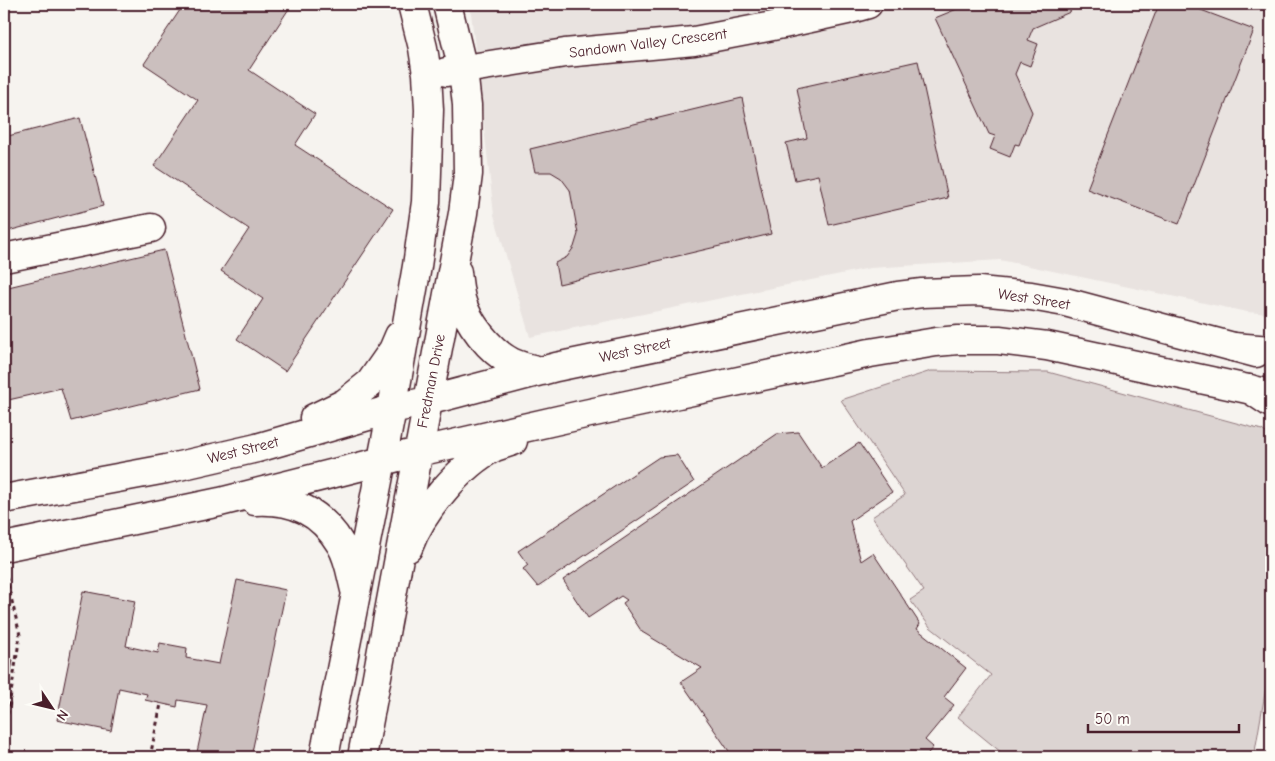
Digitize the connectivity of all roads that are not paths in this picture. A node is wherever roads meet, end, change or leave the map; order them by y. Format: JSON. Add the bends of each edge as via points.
{"nodes":[{"id":1,"x":412,"y":4,"type":"edge"},
{"id":2,"x":447,"y":4,"type":"edge"},
{"id":3,"x":868,"y":4,"type":"edge"},
{"id":4,"x":463,"y":70,"type":"junction"},
{"id":5,"x":427,"y":74,"type":"junction"},
{"id":6,"x":151,"y":228,"type":"dead end"},
{"id":7,"x":454,"y":255,"type":"junction"},
{"id":8,"x":4,"y":258,"type":"edge"},
{"id":9,"x":408,"y":320,"type":"junction"},
{"id":10,"x":1233,"y":347,"type":"junction"},
{"id":11,"x":1271,"y":350,"type":"edge"},
{"id":12,"x":1271,"y":356,"type":"edge"},
{"id":13,"x":542,"y":371,"type":"junction"},
{"id":14,"x":1264,"y":395,"type":"edge"},
{"id":15,"x":427,"y":401,"type":"junction"},
{"id":16,"x":392,"y":409,"type":"junction"},
{"id":17,"x":585,"y":414,"type":"junction"},
{"id":18,"x":257,"y":448,"type":"junction"},
{"id":19,"x":418,"y":452,"type":"junction"},
{"id":20,"x":381,"y":462,"type":"junction"},
{"id":21,"x":4,"y":499,"type":"edge"},
{"id":22,"x":220,"y":502,"type":"junction"},
{"id":23,"x":4,"y":559,"type":"edge"},
{"id":24,"x":394,"y":584,"type":"junction"},
{"id":25,"x":356,"y":596,"type":"junction"},
{"id":26,"x":324,"y":757,"type":"edge"},
{"id":27,"x":362,"y":757,"type":"edge"}],
"edges":[{"from":1,"to":5,"type":"street"},
{"from":2,"to":4,"type":"street","name":"Fredman Drive"},
{"from":3,"to":4,"type":"street","name":"Sandown Valley Crescent","via":[[694,41],[566,53]]},
{"from":4,"to":5,"type":"street","name":"Sandown Valley Crescent"},
{"from":4,"to":7,"type":"street","name":"Fredman Drive","via":[[468,174]]},
{"from":5,"to":9,"type":"street","via":[[426,202]]},
{"from":6,"to":8,"type":"street"},
{"from":7,"to":13,"type":"street","via":[[462,300],[470,320],[486,343],[511,362]]},
{"from":7,"to":15,"type":"street","name":"Fredman Drive"},
{"from":9,"to":16,"type":"street"},
{"from":9,"to":18,"type":"street","via":[[393,350],[370,383],[345,403]]},
{"from":10,"to":11,"type":"street"},
{"from":10,"to":12,"type":"street","name":"West Street"},
{"from":10,"to":13,"type":"street","name":"West Street","via":[[1057,301],[1008,293],[949,292],[874,300]]},
{"from":13,"to":15,"type":"street","name":"West Street"},
{"from":14,"to":17,"type":"street","via":[[1047,346],[999,340],[958,340],[885,350]]},
{"from":15,"to":16,"type":"street","name":"West Street"},
{"from":15,"to":19,"type":"street","name":"Fredman Drive"},
{"from":16,"to":18,"type":"street","name":"West Street"},
{"from":16,"to":20,"type":"street"},
{"from":17,"to":19,"type":"street"},
{"from":17,"to":24,"type":"street","via":[[495,448],[450,482],[411,540]]},
{"from":18,"to":21,"type":"street","name":"West Street","via":[[166,469]]},
{"from":19,"to":20,"type":"street"},
{"from":19,"to":24,"type":"street","name":"Fredman Drive"},
{"from":20,"to":22,"type":"street"},
{"from":20,"to":25,"type":"street"},
{"from":22,"to":23,"type":"street"},
{"from":22,"to":25,"type":"street","via":[[279,501],[296,505],[317,516],[341,545]]},
{"from":24,"to":27,"type":"street","name":"Fredman Drive"},
{"from":25,"to":26,"type":"street"}]}
